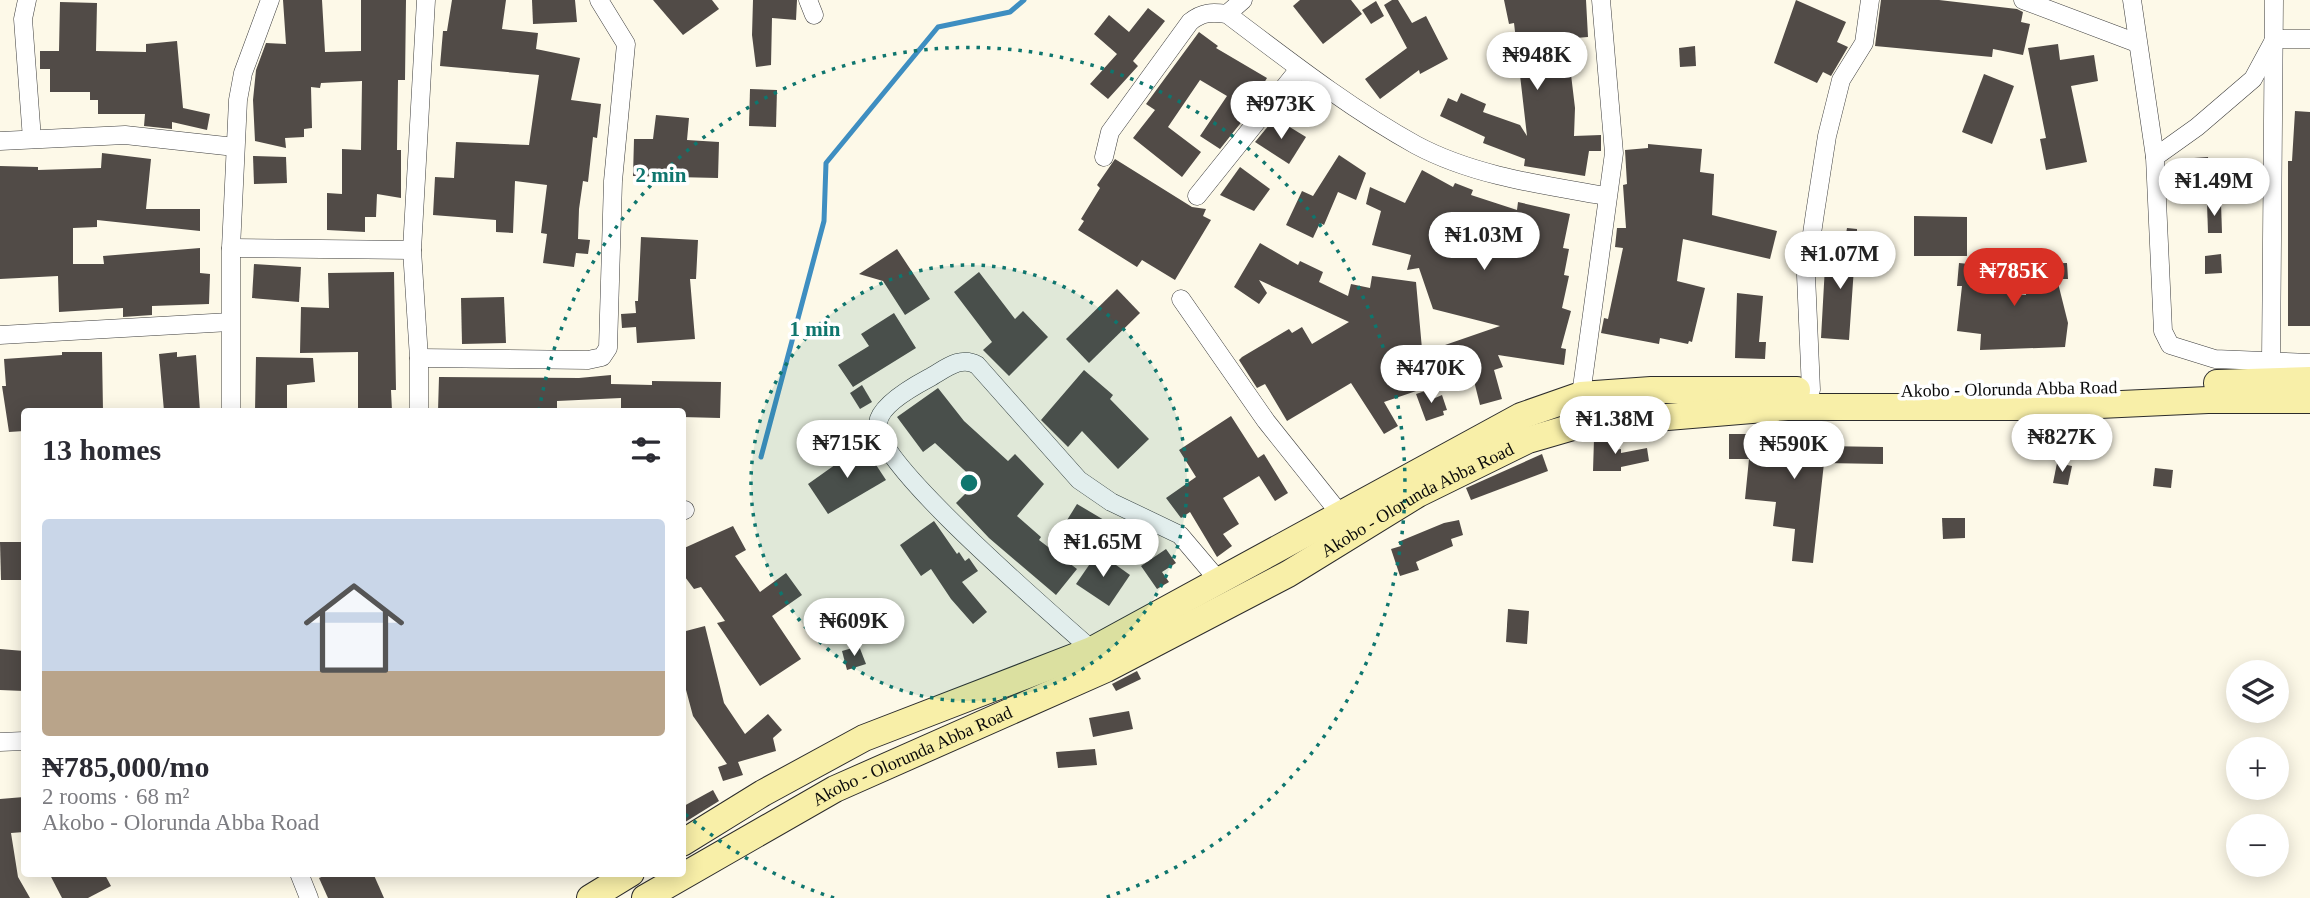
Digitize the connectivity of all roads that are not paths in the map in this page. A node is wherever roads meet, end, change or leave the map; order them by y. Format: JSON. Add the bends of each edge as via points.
{"nodes":[{"id":1,"x":27,"y":0,"type":"edge"},
{"id":2,"x":270,"y":0,"type":"edge"},
{"id":3,"x":426,"y":0,"type":"edge"},
{"id":4,"x":599,"y":0,"type":"edge"},
{"id":5,"x":1243,"y":0,"type":"edge"},
{"id":6,"x":1601,"y":0,"type":"edge"},
{"id":7,"x":1870,"y":0,"type":"edge"},
{"id":8,"x":2023,"y":0,"type":"edge"},
{"id":9,"x":2132,"y":0,"type":"edge"},
{"id":10,"x":2274,"y":0,"type":"edge"},
{"id":11,"x":1227,"y":14,"type":"junction"},
{"id":12,"x":2275,"y":38,"type":"junction"},
{"id":13,"x":2310,"y":39,"type":"edge"},
{"id":14,"x":2137,"y":43,"type":"junction"},
{"id":15,"x":1299,"y":69,"type":"junction"},
{"id":16,"x":32,"y":139,"type":"junction"},
{"id":17,"x":0,"y":141,"type":"edge"},
{"id":18,"x":235,"y":147,"type":"junction"},
{"id":19,"x":1104,"y":157,"type":"dead end"},
{"id":20,"x":2155,"y":157,"type":"junction"},
{"id":21,"x":1197,"y":196,"type":"dead end"},
{"id":22,"x":1606,"y":196,"type":"junction"},
{"id":23,"x":231,"y":247,"type":"junction"},
{"id":24,"x":412,"y":250,"type":"junction"},
{"id":25,"x":1181,"y":299,"type":"dead end"},
{"id":26,"x":229,"y":322,"type":"junction"},
{"id":27,"x":0,"y":335,"type":"edge"},
{"id":28,"x":419,"y":358,"type":"junction"},
{"id":29,"x":2271,"y":362,"type":"junction"},
{"id":30,"x":2310,"y":363,"type":"edge"},
{"id":31,"x":2310,"y":380,"type":"edge"},
{"id":32,"x":1811,"y":390,"type":"junction"},
{"id":33,"x":1581,"y":395,"type":"junction"},
{"id":34,"x":2310,"y":400,"type":"edge"},
{"id":35,"x":1715,"y":401,"type":"junction"},
{"id":36,"x":231,"y":408,"type":"edge"},
{"id":37,"x":419,"y":408,"type":"edge"},
{"id":38,"x":1341,"y":515,"type":"junction"},
{"id":39,"x":1219,"y":581,"type":"junction"},
{"id":40,"x":1092,"y":650,"type":"junction"},
{"id":41,"x":21,"y":741,"type":"edge"},
{"id":42,"x":0,"y":742,"type":"edge"},
{"id":43,"x":724,"y":818,"type":"junction"},
{"id":44,"x":686,"y":841,"type":"edge"},
{"id":45,"x":738,"y":846,"type":"junction"},
{"id":46,"x":686,"y":875,"type":"edge"},
{"id":47,"x":301,"y":877,"type":"edge"},
{"id":48,"x":624,"y":877,"type":"edge"},
{"id":49,"x":683,"y":877,"type":"edge"},
{"id":50,"x":309,"y":898,"type":"edge"},
{"id":51,"x":590,"y":898,"type":"edge"},
{"id":52,"x":645,"y":898,"type":"edge"}],
"edges":[{"from":1,"to":16,"type":"street","via":[[23,19]]},
{"from":2,"to":18,"type":"street","via":[[243,73]]},
{"from":3,"to":24,"type":"street"},
{"from":4,"to":28,"type":"street","via":[[626,44],[613,181],[608,348],[603,357],[588,360]]},
{"from":5,"to":11,"type":"street"},
{"from":6,"to":22,"type":"street","via":[[1614,153]]},
{"from":7,"to":32,"type":"street","via":[[1864,43],[1841,80],[1817,200],[1806,275]]},
{"from":8,"to":14,"type":"street"},
{"from":9,"to":14,"type":"street"},
{"from":10,"to":12,"type":"street"},
{"from":11,"to":15,"type":"street"},
{"from":11,"to":19,"type":"street","via":[[1199,15],[1190,22],[1110,132]]},
{"from":12,"to":13,"type":"street"},
{"from":12,"to":20,"type":"street","via":[[2253,79]]},
{"from":12,"to":29,"type":"street"},
{"from":14,"to":20,"type":"street"},
{"from":15,"to":21,"type":"street"},
{"from":15,"to":22,"type":"street","via":[[1417,145],[1482,171]]},
{"from":16,"to":17,"type":"street"},
{"from":16,"to":18,"type":"street","via":[[125,135]]},
{"from":18,"to":23,"type":"street"},
{"from":20,"to":29,"type":"street","via":[[2163,331],[2170,345],[2215,359]]},
{"from":22,"to":33,"type":"street","via":[[1598,288]]},
{"from":23,"to":24,"type":"street"},
{"from":23,"to":26,"type":"street"},
{"from":24,"to":28,"type":"street"},
{"from":25,"to":38,"type":"street","via":[[1266,421]]},
{"from":26,"to":27,"type":"street"},
{"from":26,"to":36,"type":"street"},
{"from":28,"to":37,"type":"street"},
{"from":29,"to":30,"type":"street"},
{"from":31,"to":32,"type":"main road","name":"Akobo - Olorunda Abba Road","via":[[2055,390]]},
{"from":32,"to":35,"type":"main road","name":"Akobo - Olorunda Abba Road"},
{"from":33,"to":35,"type":"main road","name":"Akobo - Olorunda Abba Road"},
{"from":33,"to":38,"type":"main road","name":"Akobo - Olorunda Abba Road","via":[[1521,415]]},
{"from":34,"to":35,"type":"main road","name":"Akobo - Olorunda Abba Road","via":[[2056,407],[1787,407]]},
{"from":35,"to":45,"type":"main road","name":"Akobo - Olorunda Abba Road","via":[[1583,424],[1528,440],[1418,494],[1288,574],[1106,669],[874,769]]},
{"from":38,"to":39,"type":"main road","name":"Akobo - Olorunda Abba Road"},
{"from":39,"to":40,"type":"main road","name":"Akobo - Olorunda Abba Road"},
{"from":39,"to":40,"type":"street","via":[[1180,535],[1111,502],[1079,480],[977,365],[969,360],[959,362],[923,381],[880,414],[877,425],[883,446],[925,495]]},
{"from":40,"to":43,"type":"main road","name":"Akobo - Olorunda Abba Road","via":[[864,738]]},
{"from":41,"to":42,"type":"street"},
{"from":43,"to":44,"type":"main road","name":"Akobo - Olorunda Abba Road"},
{"from":43,"to":45,"type":"main road"},
{"from":45,"to":46,"type":"main road","name":"Akobo - Olorunda Abba Road"},
{"from":47,"to":50,"type":"street"},
{"from":48,"to":51,"type":"main road"},
{"from":49,"to":52,"type":"main road","name":"Akobo - Olorunda Abba Road"}]}
